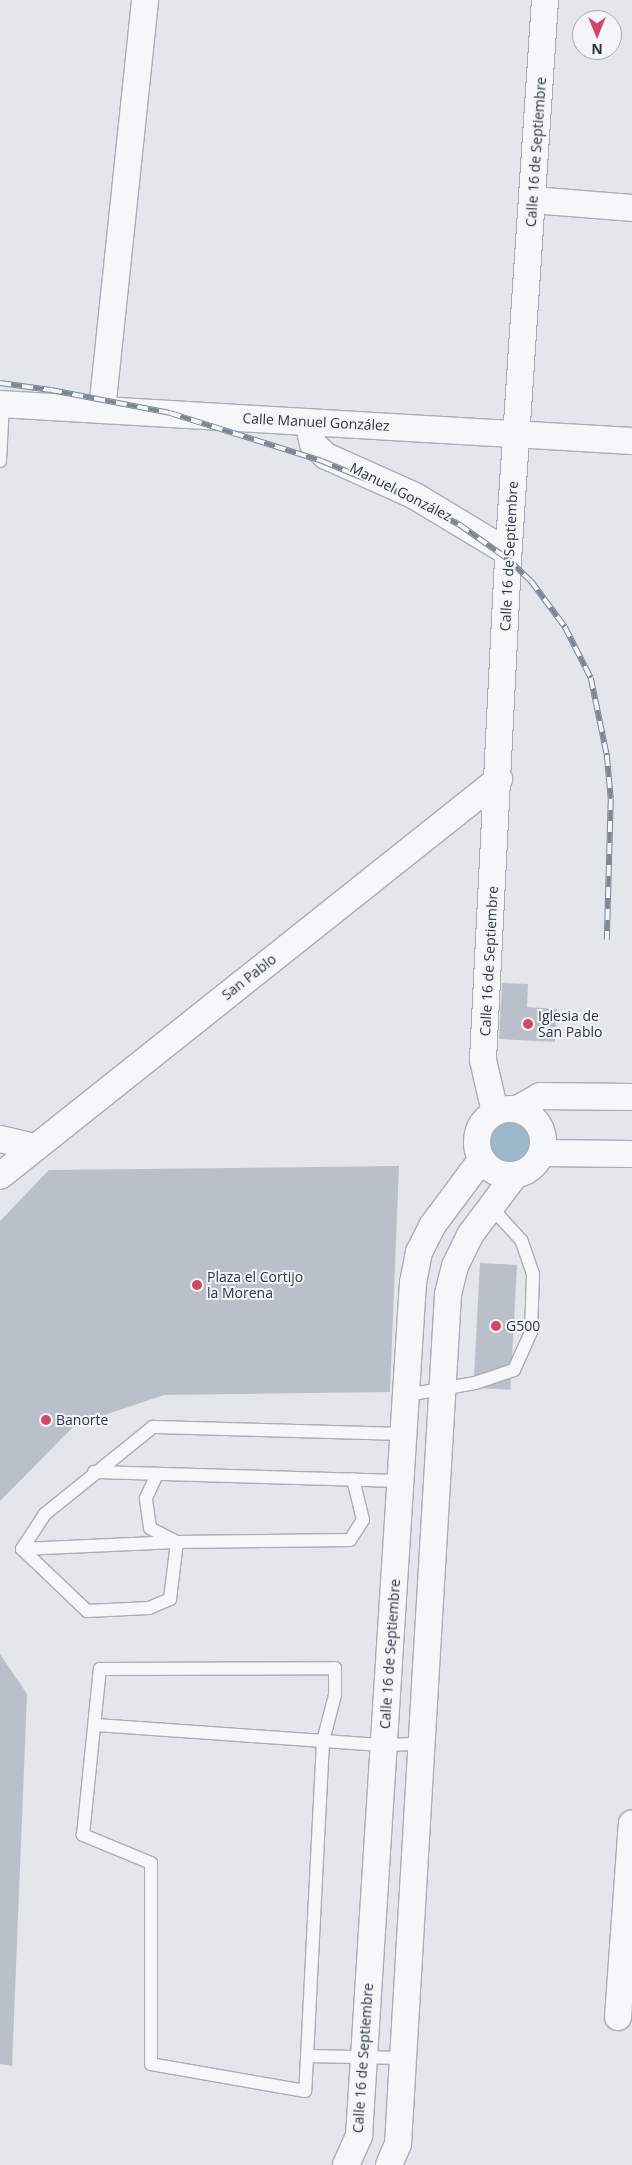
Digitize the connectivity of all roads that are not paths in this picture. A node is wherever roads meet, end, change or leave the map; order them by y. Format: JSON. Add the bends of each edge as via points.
{"nodes":[{"id":1,"x":145,"y":0,"type":"edge"},
{"id":2,"x":546,"y":0,"type":"edge"},
{"id":3,"x":533,"y":200,"type":"junction"},
{"id":4,"x":632,"y":208,"type":"edge"},
{"id":5,"x":1,"y":404,"type":"edge"},
{"id":6,"x":102,"y":410,"type":"junction"},
{"id":7,"x":308,"y":422,"type":"junction"},
{"id":8,"x":517,"y":434,"type":"junction"},
{"id":9,"x":632,"y":441,"type":"edge"},
{"id":10,"x":0,"y":461,"type":"edge"},
{"id":11,"x":508,"y":552,"type":"junction"},
{"id":12,"x":499,"y":779,"type":"junction"},
{"id":13,"x":632,"y":1097,"type":"edge"},
{"id":14,"x":506,"y":1110,"type":"junction"},
{"id":15,"x":0,"y":1139,"type":"edge"},
{"id":16,"x":34,"y":1147,"type":"junction"},
{"id":17,"x":542,"y":1153,"type":"junction"},
{"id":18,"x":632,"y":1154,"type":"edge"},
{"id":19,"x":481,"y":1160,"type":"junction"},
{"id":20,"x":515,"y":1175,"type":"junction"},
{"id":21,"x":0,"y":1176,"type":"edge"},
{"id":22,"x":490,"y":1206,"type":"junction"},
{"id":23,"x":443,"y":1390,"type":"junction"},
{"id":24,"x":407,"y":1395,"type":"junction"},
{"id":25,"x":405,"y":1434,"type":"junction"},
{"id":26,"x":94,"y":1472,"type":"junction"},
{"id":27,"x":157,"y":1474,"type":"junction"},
{"id":28,"x":353,"y":1479,"type":"junction"},
{"id":29,"x":401,"y":1481,"type":"junction"},
{"id":30,"x":178,"y":1542,"type":"junction"},
{"id":31,"x":22,"y":1549,"type":"junction"},
{"id":32,"x":96,"y":1726,"type":"junction"},
{"id":33,"x":323,"y":1741,"type":"junction"},
{"id":34,"x":422,"y":1744,"type":"junction"},
{"id":35,"x":384,"y":1745,"type":"junction"},
{"id":36,"x":632,"y":1824,"type":"edge"},
{"id":37,"x":618,"y":2017,"type":"dead end"},
{"id":38,"x":308,"y":2056,"type":"junction"},
{"id":39,"x":403,"y":2058,"type":"junction"},
{"id":40,"x":364,"y":2059,"type":"junction"},
{"id":41,"x":346,"y":2165,"type":"edge"},
{"id":42,"x":389,"y":2165,"type":"edge"}],
"edges":[{"from":1,"to":6,"type":"street"},
{"from":2,"to":3,"type":"street","name":"Calle 16 de Septiembre"},
{"from":3,"to":4,"type":"street"},
{"from":3,"to":8,"type":"street","name":"Calle 16 de Septiembre"},
{"from":5,"to":6,"type":"street","name":"Calle Manuel González"},
{"from":5,"to":10,"type":"lane"},
{"from":6,"to":7,"type":"street","name":"Calle Manuel González"},
{"from":7,"to":8,"type":"street","name":"Calle Manuel González"},
{"from":7,"to":11,"type":"street","name":"Manuel González","via":[[313,444],[326,456],[415,496]]},
{"from":8,"to":9,"type":"street","name":"Calle Manuel González"},
{"from":8,"to":11,"type":"street","name":"Calle 16 de Septiembre"},
{"from":11,"to":12,"type":"street","name":"Calle 16 de Septiembre"},
{"from":12,"to":14,"type":"street","name":"Calle 16 de Septiembre","via":[[483,1060]]},
{"from":12,"to":16,"type":"street","name":"San Pablo"},
{"from":13,"to":14,"type":"street","via":[[540,1096]]},
{"from":14,"to":17,"type":"street","via":[[536,1121],[544,1142]]},
{"from":14,"to":19,"type":"street","via":[[484,1121],[476,1147]]},
{"from":15,"to":16,"type":"street"},
{"from":16,"to":21,"type":"street","name":"San Pablo"},
{"from":17,"to":18,"type":"street"},
{"from":17,"to":20,"type":"street","via":[[536,1164]]},
{"from":19,"to":20,"type":"street","via":[[490,1169]]},
{"from":19,"to":24,"type":"street","name":"Calle 16 de Septiembre","via":[[432,1226],[419,1252],[413,1283]]},
{"from":20,"to":22,"type":"street"},
{"from":22,"to":23,"type":"street","via":[[455,1266],[448,1294]]},
{"from":22,"to":23,"type":"lane","via":[[521,1240],[533,1274],[531,1332],[514,1370]]},
{"from":23,"to":24,"type":"lane"},
{"from":23,"to":34,"type":"street"},
{"from":24,"to":25,"type":"street","name":"Calle 16 de Septiembre"},
{"from":25,"to":26,"type":"lane","via":[[153,1427]]},
{"from":25,"to":29,"type":"street","name":"Calle 16 de Septiembre"},
{"from":26,"to":27,"type":"lane"},
{"from":26,"to":31,"type":"lane","via":[[45,1514]]},
{"from":27,"to":28,"type":"lane"},
{"from":27,"to":30,"type":"lane","via":[[146,1498],[150,1528]]},
{"from":28,"to":29,"type":"lane"},
{"from":28,"to":30,"type":"lane","via":[[364,1520],[350,1540]]},
{"from":29,"to":35,"type":"street","name":"Calle 16 de Septiembre"},
{"from":30,"to":31,"type":"lane"},
{"from":30,"to":31,"type":"lane","via":[[170,1599],[149,1608],[87,1611]]},
{"from":32,"to":33,"type":"lane"},
{"from":32,"to":33,"type":"lane","via":[[100,1670],[335,1668],[336,1695]]},
{"from":32,"to":38,"type":"lane","via":[[83,1835],[151,1862],[151,2064],[305,2091]]},
{"from":33,"to":35,"type":"lane"},
{"from":33,"to":38,"type":"lane"},
{"from":34,"to":35,"type":"lane"},
{"from":34,"to":39,"type":"street"},
{"from":35,"to":40,"type":"street","name":"Calle 16 de Septiembre"},
{"from":36,"to":37,"type":"street"},
{"from":38,"to":40,"type":"lane"},
{"from":39,"to":40,"type":"lane"},
{"from":39,"to":42,"type":"street","via":[[398,2144]]},
{"from":40,"to":41,"type":"street","name":"Calle 16 de Septiembre","via":[[359,2136]]}]}
